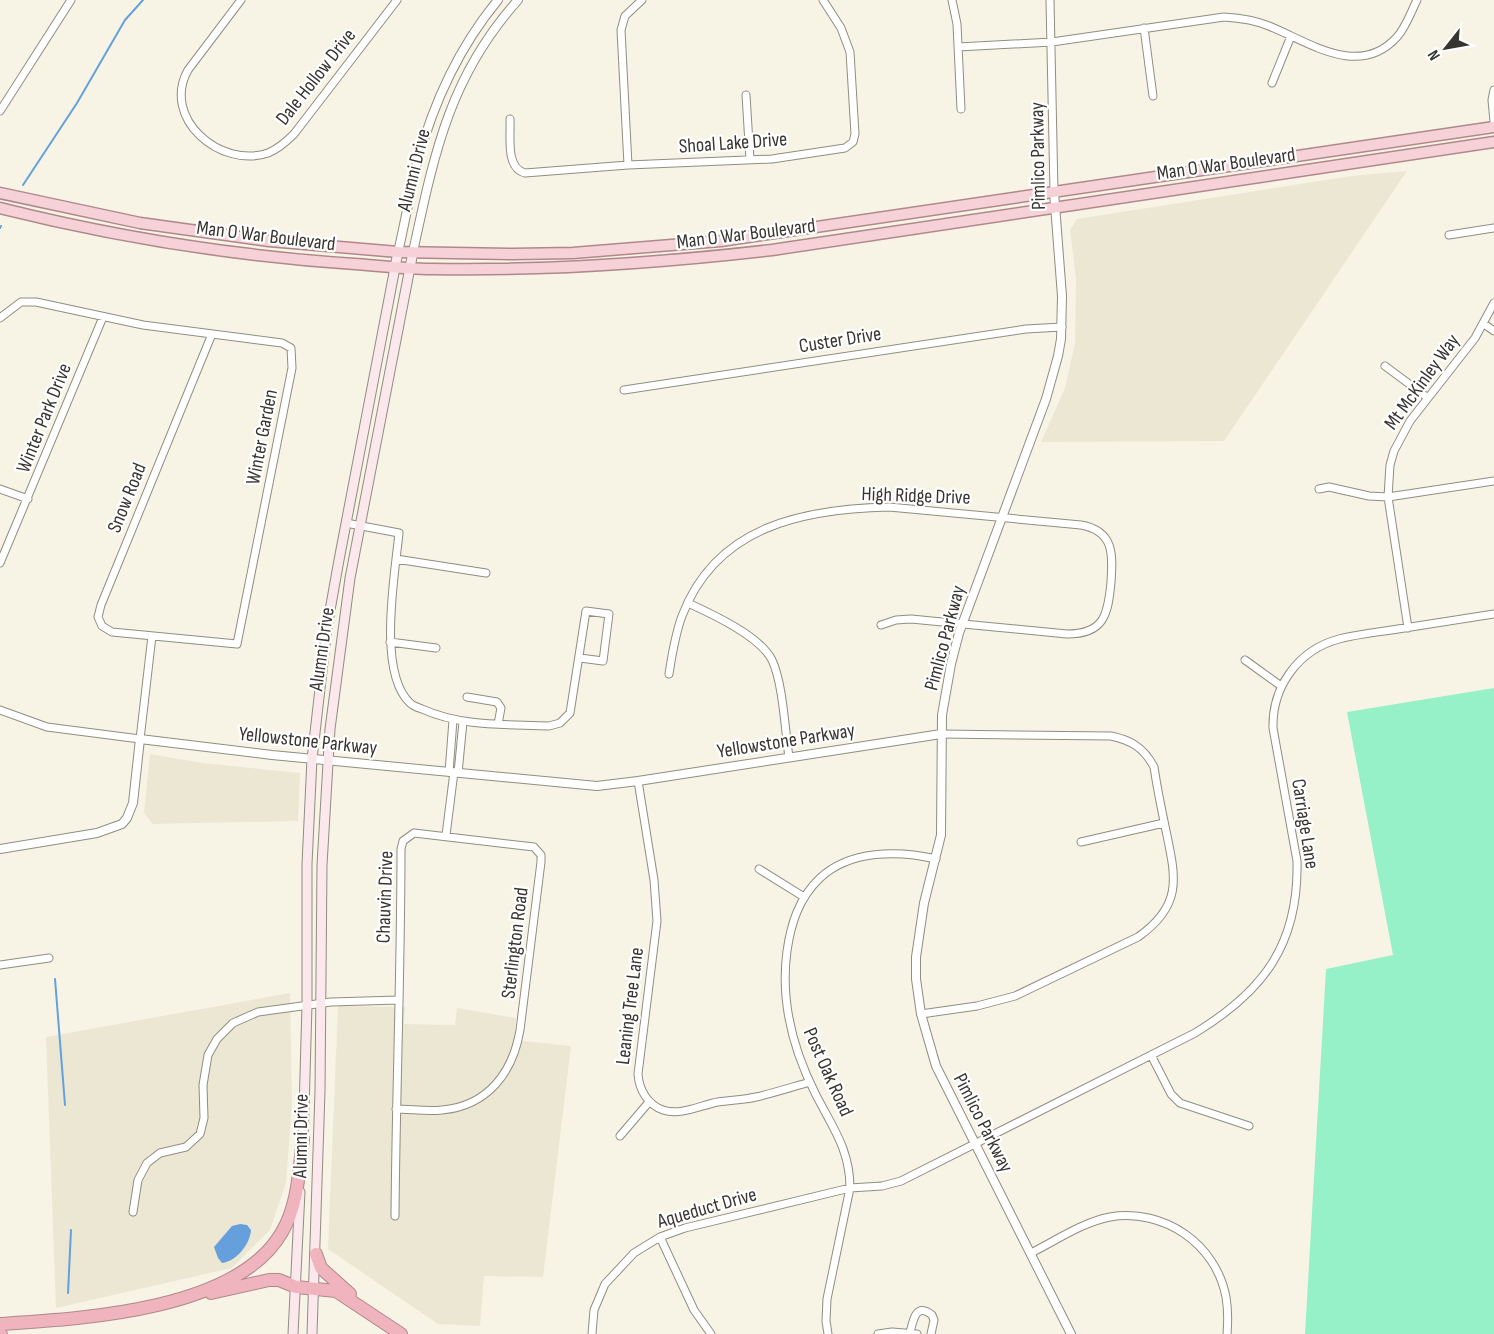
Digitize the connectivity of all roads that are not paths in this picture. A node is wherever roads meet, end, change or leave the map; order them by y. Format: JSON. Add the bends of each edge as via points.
{"nodes":[{"id":1,"x":71,"y":0,"type":"edge"},
{"id":2,"x":241,"y":0,"type":"edge"},
{"id":3,"x":397,"y":0,"type":"edge"},
{"id":4,"x":498,"y":0,"type":"edge"},
{"id":5,"x":518,"y":0,"type":"edge"},
{"id":6,"x":642,"y":0,"type":"edge"},
{"id":7,"x":823,"y":0,"type":"edge"},
{"id":8,"x":952,"y":0,"type":"edge"},
{"id":9,"x":1050,"y":0,"type":"edge"},
{"id":10,"x":1417,"y":0,"type":"edge"},
{"id":11,"x":1144,"y":28,"type":"junction"},
{"id":12,"x":1291,"y":36,"type":"junction"},
{"id":13,"x":1052,"y":42,"type":"junction"},
{"id":14,"x":958,"y":46,"type":"junction"},
{"id":15,"x":1272,"y":83,"type":"dead end"},
{"id":16,"x":1494,"y":90,"type":"edge"},
{"id":17,"x":746,"y":95,"type":"dead end"},
{"id":18,"x":1153,"y":96,"type":"dead end"},
{"id":19,"x":961,"y":110,"type":"dead end"},
{"id":20,"x":0,"y":111,"type":"edge"},
{"id":21,"x":510,"y":119,"type":"dead end"},
{"id":22,"x":1494,"y":124,"type":"edge"},
{"id":23,"x":1494,"y":142,"type":"edge"},
{"id":24,"x":750,"y":160,"type":"junction"},
{"id":25,"x":628,"y":165,"type":"junction"},
{"id":26,"x":1054,"y":192,"type":"junction"},
{"id":27,"x":0,"y":193,"type":"edge"},
{"id":28,"x":0,"y":208,"type":"edge"},
{"id":29,"x":1054,"y":208,"type":"junction"},
{"id":30,"x":1494,"y":228,"type":"edge"},
{"id":31,"x":1449,"y":235,"type":"dead end"},
{"id":32,"x":398,"y":252,"type":"junction"},
{"id":33,"x":413,"y":252,"type":"junction"},
{"id":34,"x":395,"y":267,"type":"junction"},
{"id":35,"x":411,"y":268,"type":"junction"},
{"id":36,"x":1494,"y":303,"type":"edge"},
{"id":37,"x":103,"y":317,"type":"junction"},
{"id":38,"x":0,"y":318,"type":"edge"},
{"id":39,"x":1484,"y":324,"type":"junction"},
{"id":40,"x":1062,"y":327,"type":"junction"},
{"id":41,"x":1494,"y":331,"type":"edge"},
{"id":42,"x":212,"y":334,"type":"junction"},
{"id":43,"x":1385,"y":366,"type":"dead end"},
{"id":44,"x":624,"y":390,"type":"dead end"},
{"id":45,"x":1428,"y":398,"type":"junction"},
{"id":46,"x":1494,"y":481,"type":"edge"},
{"id":47,"x":0,"y":489,"type":"edge"},
{"id":48,"x":1319,"y":489,"type":"dead end"},
{"id":49,"x":1388,"y":497,"type":"junction"},
{"id":50,"x":28,"y":499,"type":"junction"},
{"id":51,"x":1001,"y":517,"type":"junction"},
{"id":52,"x":346,"y":523,"type":"junction"},
{"id":53,"x":360,"y":525,"type":"junction"},
{"id":54,"x":396,"y":559,"type":"junction"},
{"id":55,"x":0,"y":563,"type":"edge"},
{"id":56,"x":486,"y":573,"type":"dead end"},
{"id":57,"x":688,"y":603,"type":"junction"},
{"id":58,"x":1494,"y":614,"type":"edge"},
{"id":59,"x":962,"y":623,"type":"junction"},
{"id":60,"x":881,"y":625,"type":"dead end"},
{"id":61,"x":1408,"y":628,"type":"junction"},
{"id":62,"x":152,"y":636,"type":"junction"},
{"id":63,"x":390,"y":642,"type":"junction"},
{"id":64,"x":436,"y":648,"type":"dead end"},
{"id":65,"x":580,"y":658,"type":"junction"},
{"id":66,"x":1245,"y":660,"type":"dead end"},
{"id":67,"x":669,"y":674,"type":"dead end"},
{"id":68,"x":1281,"y":686,"type":"junction"},
{"id":69,"x":466,"y":697,"type":"dead end"},
{"id":70,"x":0,"y":710,"type":"edge"},
{"id":71,"x":453,"y":720,"type":"junction"},
{"id":72,"x":463,"y":722,"type":"junction"},
{"id":73,"x":498,"y":724,"type":"junction"},
{"id":74,"x":941,"y":734,"type":"junction"},
{"id":75,"x":140,"y":739,"type":"junction"},
{"id":76,"x":789,"y":757,"type":"junction"},
{"id":77,"x":312,"y":759,"type":"junction"},
{"id":78,"x":327,"y":760,"type":"junction"},
{"id":79,"x":454,"y":772,"type":"junction"},
{"id":80,"x":638,"y":781,"type":"junction"},
{"id":81,"x":1164,"y":823,"type":"junction"},
{"id":82,"x":446,"y":835,"type":"junction"},
{"id":83,"x":1081,"y":842,"type":"dead end"},
{"id":84,"x":0,"y":849,"type":"edge"},
{"id":85,"x":936,"y":859,"type":"junction"},
{"id":86,"x":759,"y":869,"type":"dead end"},
{"id":87,"x":804,"y":897,"type":"junction"},
{"id":88,"x":49,"y":958,"type":"dead end"},
{"id":89,"x":0,"y":965,"type":"edge"},
{"id":90,"x":398,"y":1000,"type":"junction"},
{"id":91,"x":321,"y":1003,"type":"junction"},
{"id":92,"x":307,"y":1005,"type":"junction"},
{"id":93,"x":921,"y":1014,"type":"junction"},
{"id":94,"x":1151,"y":1055,"type":"junction"},
{"id":95,"x":810,"y":1082,"type":"junction"},
{"id":96,"x":649,"y":1102,"type":"junction"},
{"id":97,"x":396,"y":1109,"type":"junction"},
{"id":98,"x":1249,"y":1126,"type":"dead end"},
{"id":99,"x":620,"y":1136,"type":"dead end"},
{"id":100,"x":303,"y":1139,"type":"junction"},
{"id":101,"x":975,"y":1144,"type":"junction"},
{"id":102,"x":850,"y":1188,"type":"junction"},
{"id":103,"x":133,"y":1212,"type":"dead end"},
{"id":104,"x":395,"y":1216,"type":"dead end"},
{"id":105,"x":660,"y":1237,"type":"junction"},
{"id":106,"x":1031,"y":1253,"type":"junction"},
{"id":107,"x":316,"y":1254,"type":"junction"},
{"id":108,"x":296,"y":1287,"type":"junction"},
{"id":109,"x":314,"y":1287,"type":"junction"},
{"id":110,"x":160,"y":1304,"type":"junction"},
{"id":111,"x":376,"y":1316,"type":"junction"},
{"id":112,"x":0,"y":1324,"type":"edge"},
{"id":113,"x":913,"y":1333,"type":"edge"},
{"id":114,"x":293,"y":1334,"type":"edge"},
{"id":115,"x":312,"y":1334,"type":"edge"},
{"id":116,"x":400,"y":1334,"type":"edge"},
{"id":117,"x":592,"y":1334,"type":"edge"},
{"id":118,"x":711,"y":1334,"type":"edge"},
{"id":119,"x":828,"y":1334,"type":"edge"},
{"id":120,"x":878,"y":1334,"type":"edge"},
{"id":121,"x":931,"y":1334,"type":"edge"},
{"id":122,"x":1071,"y":1334,"type":"edge"},
{"id":123,"x":1227,"y":1334,"type":"edge"}],
"edges":[{"from":1,"to":20,"type":"street"},
{"from":2,"to":3,"type":"street","name":"Dale Hollow Drive","via":[[184,76],[181,97],[187,120],[199,137],[222,150],[248,156],[269,153],[294,134]]},
{"from":4,"to":32,"type":"street","name":"Alumni Drive","via":[[466,45],[437,104],[418,161]]},
{"from":5,"to":33,"type":"street","name":"Alumni Drive","via":[[479,52],[454,99],[434,156]]},
{"from":6,"to":25,"type":"street","via":[[625,16],[621,30]]},
{"from":7,"to":24,"type":"street","name":"Shoal Lake Drive","via":[[850,52],[853,142],[839,150]]},
{"from":8,"to":14,"type":"street"},
{"from":9,"to":13,"type":"street","name":"Pimlico Parkway"},
{"from":10,"to":12,"type":"street","via":[[1397,37],[1361,56],[1338,55]]},
{"from":11,"to":12,"type":"street","via":[[1233,17]]},
{"from":11,"to":13,"type":"street"},
{"from":11,"to":18,"type":"street"},
{"from":12,"to":15,"type":"street"},
{"from":13,"to":14,"type":"street"},
{"from":13,"to":26,"type":"street","name":"Pimlico Parkway"},
{"from":14,"to":19,"type":"street"},
{"from":16,"to":22,"type":"street"},
{"from":17,"to":24,"type":"street"},
{"from":21,"to":25,"type":"street","name":"Shoal Lake Drive","via":[[512,160],[525,173]]},
{"from":22,"to":26,"type":"main road","name":"Man O War Boulevard"},
{"from":23,"to":29,"type":"main road","name":"Man O War Boulevard"},
{"from":24,"to":25,"type":"street","name":"Shoal Lake Drive"},
{"from":26,"to":29,"type":"street","name":"Pimlico Parkway"},
{"from":26,"to":33,"type":"main road","name":"Man O War Boulevard","via":[[688,245],[573,253]]},
{"from":27,"to":32,"type":"main road","name":"Man O War Boulevard","via":[[170,228]]},
{"from":28,"to":34,"type":"main road","name":"Man O War Boulevard","via":[[162,242],[272,258]]},
{"from":29,"to":35,"type":"main road","name":"Man O War Boulevard","via":[[693,259],[564,268]]},
{"from":29,"to":40,"type":"street","name":"Pimlico Parkway"},
{"from":30,"to":31,"type":"street"},
{"from":32,"to":33,"type":"main road","name":"Man O War Boulevard"},
{"from":32,"to":34,"type":"main road","name":"Alumni Drive"},
{"from":33,"to":35,"type":"main road","name":"Alumni Drive"},
{"from":34,"to":35,"type":"main road","name":"Man O War Boulevard"},
{"from":34,"to":52,"type":"main road","name":"Alumni Drive"},
{"from":35,"to":53,"type":"main road","name":"Alumni Drive"},
{"from":36,"to":39,"type":"street","name":"Mt McKinley Way"},
{"from":37,"to":38,"type":"street","name":"Winter Garden","via":[[28,301],[14,305]]},
{"from":37,"to":42,"type":"street","name":"Winter Garden"},
{"from":37,"to":50,"type":"street","name":"Winter Park Drive"},
{"from":39,"to":41,"type":"street"},
{"from":39,"to":45,"type":"street","name":"Mt McKinley Way"},
{"from":40,"to":44,"type":"street","name":"Custer Drive","via":[[1026,329]]},
{"from":40,"to":51,"type":"street","name":"Pimlico Parkway","via":[[1052,381]]},
{"from":42,"to":62,"type":"street","name":"Snow Road","via":[[98,612],[100,623],[107,630]]},
{"from":42,"to":62,"type":"street","name":"Winter Garden","via":[[286,344],[292,352],[292,368],[237,644]]},
{"from":43,"to":45,"type":"street"},
{"from":45,"to":49,"type":"street","name":"Mt McKinley Way","via":[[1394,451]]},
{"from":46,"to":49,"type":"street"},
{"from":47,"to":50,"type":"street"},
{"from":48,"to":49,"type":"street","via":[[1329,487]]},
{"from":49,"to":61,"type":"street","name":"Mt McKinley Way"},
{"from":50,"to":55,"type":"street","name":"Winter Park Drive"},
{"from":51,"to":57,"type":"street","name":"High Ridge Drive","via":[[869,507],[780,522],[754,533],[722,556],[700,580]]},
{"from":51,"to":59,"type":"street","name":"Pimlico Parkway"},
{"from":51,"to":59,"type":"street","name":"High Ridge Drive","via":[[1081,525],[1104,535],[1112,561],[1106,616],[1094,628],[1079,634]]},
{"from":52,"to":53,"type":"street"},
{"from":52,"to":77,"type":"main road","name":"Alumni Drive","via":[[327,627]]},
{"from":53,"to":54,"type":"street","via":[[399,532]]},
{"from":53,"to":78,"type":"main road","name":"Alumni Drive"},
{"from":54,"to":56,"type":"street"},
{"from":54,"to":63,"type":"street"},
{"from":57,"to":67,"type":"street","name":"High Ridge Drive","via":[[677,630]]},
{"from":57,"to":76,"type":"street","via":[[765,649],[777,675]]},
{"from":58,"to":61,"type":"street","name":"Carriage Lane"},
{"from":59,"to":60,"type":"street","via":[[911,619]]},
{"from":59,"to":74,"type":"street","name":"Pimlico Parkway","via":[[951,664]]},
{"from":61,"to":68,"type":"street","name":"Carriage Lane","via":[[1324,644],[1302,658]]},
{"from":62,"to":75,"type":"street"},
{"from":63,"to":64,"type":"street"},
{"from":63,"to":71,"type":"street","via":[[392,666],[410,704]]},
{"from":65,"to":65,"type":"street","via":[[586,611],[609,614],[603,661]]},
{"from":65,"to":73,"type":"street","via":[[570,713],[560,723]]},
{"from":66,"to":68,"type":"street"},
{"from":68,"to":94,"type":"street","name":"Carriage Lane","via":[[1273,728],[1297,861],[1289,926],[1272,964],[1246,997],[1212,1023]]},
{"from":69,"to":73,"type":"street","via":[[497,702],[501,708]]},
{"from":70,"to":75,"type":"street","name":"Yellowstone Parkway","via":[[47,727]]},
{"from":71,"to":72,"type":"street"},
{"from":71,"to":79,"type":"street"},
{"from":72,"to":73,"type":"street"},
{"from":72,"to":79,"type":"street"},
{"from":74,"to":76,"type":"street","name":"Yellowstone Parkway"},
{"from":74,"to":81,"type":"street","name":"Yellowstone Parkway","via":[[1125,739],[1140,748],[1154,767]]},
{"from":74,"to":85,"type":"street","name":"Pimlico Parkway","via":[[942,811]]},
{"from":75,"to":77,"type":"street","name":"Yellowstone Parkway"},
{"from":75,"to":84,"type":"street","via":[[133,803],[122,824],[97,833]]},
{"from":76,"to":80,"type":"street","name":"Yellowstone Parkway"},
{"from":77,"to":78,"type":"street","name":"Yellowstone Parkway"},
{"from":77,"to":92,"type":"main road","name":"Alumni Drive"},
{"from":78,"to":79,"type":"street","name":"Yellowstone Parkway"},
{"from":78,"to":91,"type":"main road","name":"Alumni Drive"},
{"from":79,"to":80,"type":"street","name":"Yellowstone Parkway","via":[[583,786]]},
{"from":79,"to":82,"type":"street"},
{"from":80,"to":96,"type":"street","name":"Leaning Tree Lane","via":[[656,902],[656,935],[638,1074]]},
{"from":81,"to":83,"type":"street"},
{"from":81,"to":93,"type":"street","name":"Yellowstone Parkway","via":[[1174,882],[1166,910],[1151,928],[1015,996]]},
{"from":82,"to":90,"type":"street","name":"Chauvin Drive","via":[[414,833],[402,844]]},
{"from":82,"to":97,"type":"street","name":"Sterlington Road","via":[[529,845],[541,855],[518,1043],[502,1077],[469,1103],[443,1110]]},
{"from":85,"to":87,"type":"street","name":"Post Oak Road","via":[[884,854],[852,860],[826,872]]},
{"from":85,"to":93,"type":"street","name":"Pimlico Parkway","via":[[917,943],[916,979]]},
{"from":86,"to":87,"type":"street"},
{"from":87,"to":95,"type":"street","name":"Post Oak Road","via":[[793,920],[784,977],[793,1042]]},
{"from":88,"to":89,"type":"street"},
{"from":90,"to":91,"type":"street"},
{"from":90,"to":97,"type":"street","name":"Chauvin Drive"},
{"from":91,"to":92,"type":"street"},
{"from":91,"to":107,"type":"main road","name":"Alumni Drive"},
{"from":92,"to":100,"type":"main road","name":"Alumni Drive"},
{"from":92,"to":103,"type":"street","via":[[244,1017],[217,1039],[205,1068],[200,1134],[186,1147],[147,1162],[138,1180]]},
{"from":93,"to":101,"type":"street","name":"Pimlico Parkway","via":[[936,1066]]},
{"from":94,"to":98,"type":"street","via":[[1171,1094],[1180,1103]]},
{"from":94,"to":101,"type":"street","name":"Carriage Lane"},
{"from":95,"to":96,"type":"street","via":[[678,1112]]},
{"from":95,"to":102,"type":"street","name":"Post Oak Road","via":[[844,1148]]},
{"from":96,"to":99,"type":"street"},
{"from":97,"to":104,"type":"street","name":"Chauvin Drive"},
{"from":100,"to":108,"type":"main road","name":"Alumni Drive"},
{"from":100,"to":110,"type":"highway","via":[[294,1202],[285,1227],[272,1246],[232,1278]]},
{"from":101,"to":102,"type":"street","name":"Carriage Lane","via":[[901,1181]]},
{"from":101,"to":106,"type":"street","name":"Pimlico Parkway"},
{"from":102,"to":105,"type":"street","name":"Aqueduct Drive"},
{"from":102,"to":119,"type":"street","name":"Post Oak Road","via":[[827,1299]]},
{"from":105,"to":117,"type":"street","name":"Aqueduct Drive","via":[[634,1253],[605,1284],[594,1310]]},
{"from":105,"to":118,"type":"street","via":[[694,1310]]},
{"from":106,"to":122,"type":"street","name":"Pimlico Parkway"},
{"from":106,"to":123,"type":"street","via":[[1108,1217],[1130,1215],[1160,1220],[1188,1235],[1210,1259],[1226,1298]]},
{"from":107,"to":109,"type":"main road","name":"Alumni Drive"},
{"from":107,"to":111,"type":"highway","via":[[326,1273]]},
{"from":108,"to":109,"type":"highway"},
{"from":108,"to":110,"type":"highway","via":[[269,1280]]},
{"from":108,"to":114,"type":"main road","name":"Alumni Drive"},
{"from":109,"to":111,"type":"highway","via":[[336,1291]]},
{"from":109,"to":115,"type":"main road","name":"Alumni Drive"},
{"from":110,"to":112,"type":"highway","via":[[96,1317]]},
{"from":111,"to":116,"type":"highway"},
{"from":113,"to":120,"type":"street"},
{"from":113,"to":121,"type":"street","via":[[914,1316],[925,1310],[933,1315]]}]}
